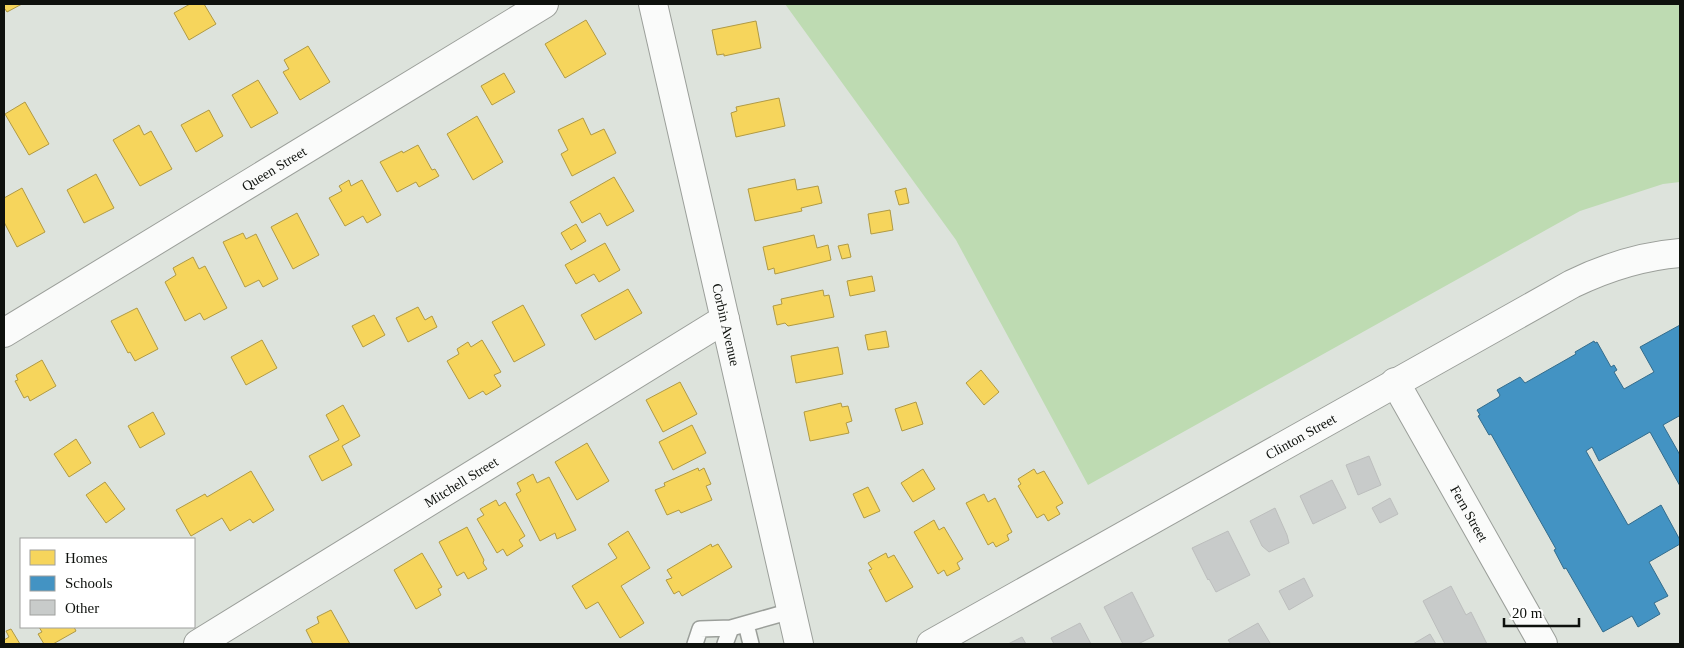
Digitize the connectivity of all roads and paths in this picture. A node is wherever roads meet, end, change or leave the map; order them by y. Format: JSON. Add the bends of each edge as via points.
{"nodes":[{"id":1,"x":544,"y":4,"type":"edge"},
{"id":2,"x":653,"y":4,"type":"edge"},
{"id":3,"x":1680,"y":253,"type":"edge"},
{"id":4,"x":725,"y":319,"type":"junction"},
{"id":5,"x":4,"y":332,"type":"edge"},
{"id":6,"x":1395,"y":382,"type":"junction"},
{"id":7,"x":791,"y":611,"type":"junction"},
{"id":8,"x":746,"y":624,"type":"junction"},
{"id":9,"x":731,"y":628,"type":"junction"},
{"id":10,"x":198,"y":644,"type":"edge"},
{"id":11,"x":695,"y":644,"type":"edge"},
{"id":12,"x":725,"y":644,"type":"edge"},
{"id":13,"x":752,"y":644,"type":"edge"},
{"id":14,"x":799,"y":644,"type":"edge"},
{"id":15,"x":931,"y":644,"type":"edge"},
{"id":16,"x":1543,"y":644,"type":"edge"}],
"edges":[{"from":1,"to":5,"type":"street","name":"Queen Street"},
{"from":2,"to":4,"type":"street","name":"Corbin Avenue"},
{"from":3,"to":6,"type":"street","name":"Clinton Street","via":[[1636,260],[1592,274]]},
{"from":4,"to":7,"type":"street","name":"Corbin Avenue"},
{"from":4,"to":10,"type":"street","name":"Mitchell Street"},
{"from":6,"to":15,"type":"street","name":"Clinton Street"},
{"from":6,"to":16,"type":"street","name":"Fern Street"},
{"from":7,"to":8,"type":"lane"},
{"from":7,"to":14,"type":"street","name":"Corbin Avenue"},
{"from":8,"to":9,"type":"lane"},
{"from":8,"to":13,"type":"lane"},
{"from":9,"to":11,"type":"lane","via":[[700,629]]},
{"from":9,"to":12,"type":"lane"}]}
